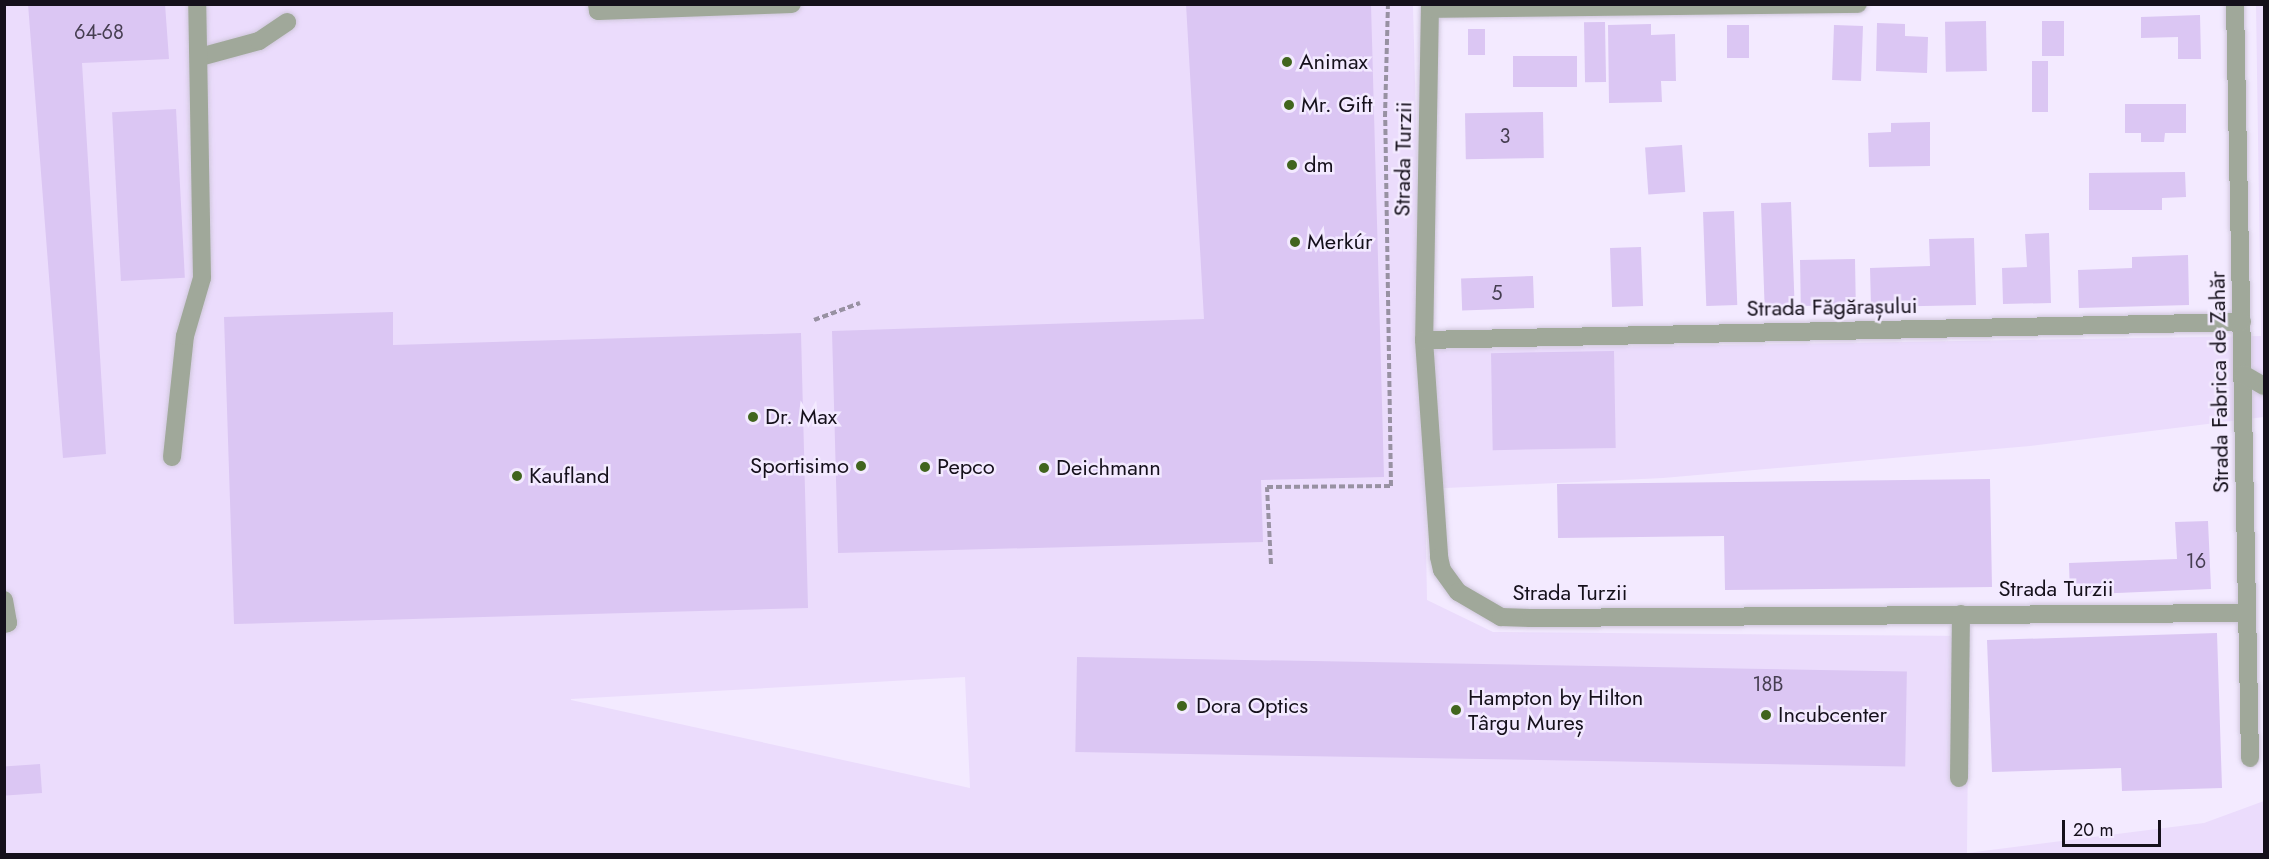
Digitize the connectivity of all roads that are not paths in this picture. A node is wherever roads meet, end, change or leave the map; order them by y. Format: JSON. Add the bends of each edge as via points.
{"nodes":[{"id":1,"x":197,"y":4,"type":"edge"},
{"id":2,"x":597,"y":4,"type":"edge"},
{"id":3,"x":792,"y":4,"type":"edge"},
{"id":4,"x":1858,"y":4,"type":"edge"},
{"id":5,"x":2235,"y":4,"type":"edge"},
{"id":6,"x":1430,"y":7,"type":"edge"},
{"id":7,"x":287,"y":22,"type":"dead end"},
{"id":8,"x":200,"y":57,"type":"junction"},
{"id":9,"x":2242,"y":322,"type":"junction"},
{"id":10,"x":1424,"y":340,"type":"junction"},
{"id":11,"x":2243,"y":374,"type":"junction"},
{"id":12,"x":2265,"y":386,"type":"edge"},
{"id":13,"x":172,"y":457,"type":"dead end"},
{"id":14,"x":4,"y":600,"type":"edge"},
{"id":15,"x":1961,"y":614,"type":"junction"},
{"id":16,"x":2247,"y":614,"type":"junction"},
{"id":17,"x":4,"y":624,"type":"edge"},
{"id":18,"x":2250,"y":758,"type":"dead end"},
{"id":19,"x":1959,"y":778,"type":"dead end"}],
"edges":[{"from":1,"to":8,"type":"street"},
{"from":2,"to":3,"type":"street","via":[[598,11]]},
{"from":4,"to":6,"type":"street"},
{"from":5,"to":9,"type":"street","name":"Strada Fabrica de Zahăr"},
{"from":6,"to":10,"type":"street","name":"Strada Turzii"},
{"from":7,"to":8,"type":"street","via":[[259,41]]},
{"from":8,"to":13,"type":"street","via":[[202,278],[185,336]]},
{"from":9,"to":10,"type":"street","name":"Strada Făgărașului"},
{"from":9,"to":11,"type":"street","name":"Strada Fabrica de Zahăr"},
{"from":10,"to":15,"type":"street","name":"Strada Turzii","via":[[1431,474],[1442,570],[1458,592],[1480,608],[1501,617],[1530,618]]},
{"from":11,"to":12,"type":"street"},
{"from":11,"to":16,"type":"street","name":"Strada Fabrica de Zahăr"},
{"from":14,"to":17,"type":"street","via":[[8,623]]},
{"from":15,"to":16,"type":"street","name":"Strada Turzii"},
{"from":15,"to":19,"type":"street"},
{"from":16,"to":18,"type":"street","name":"Strada Fabrica de Zahăr"}]}
